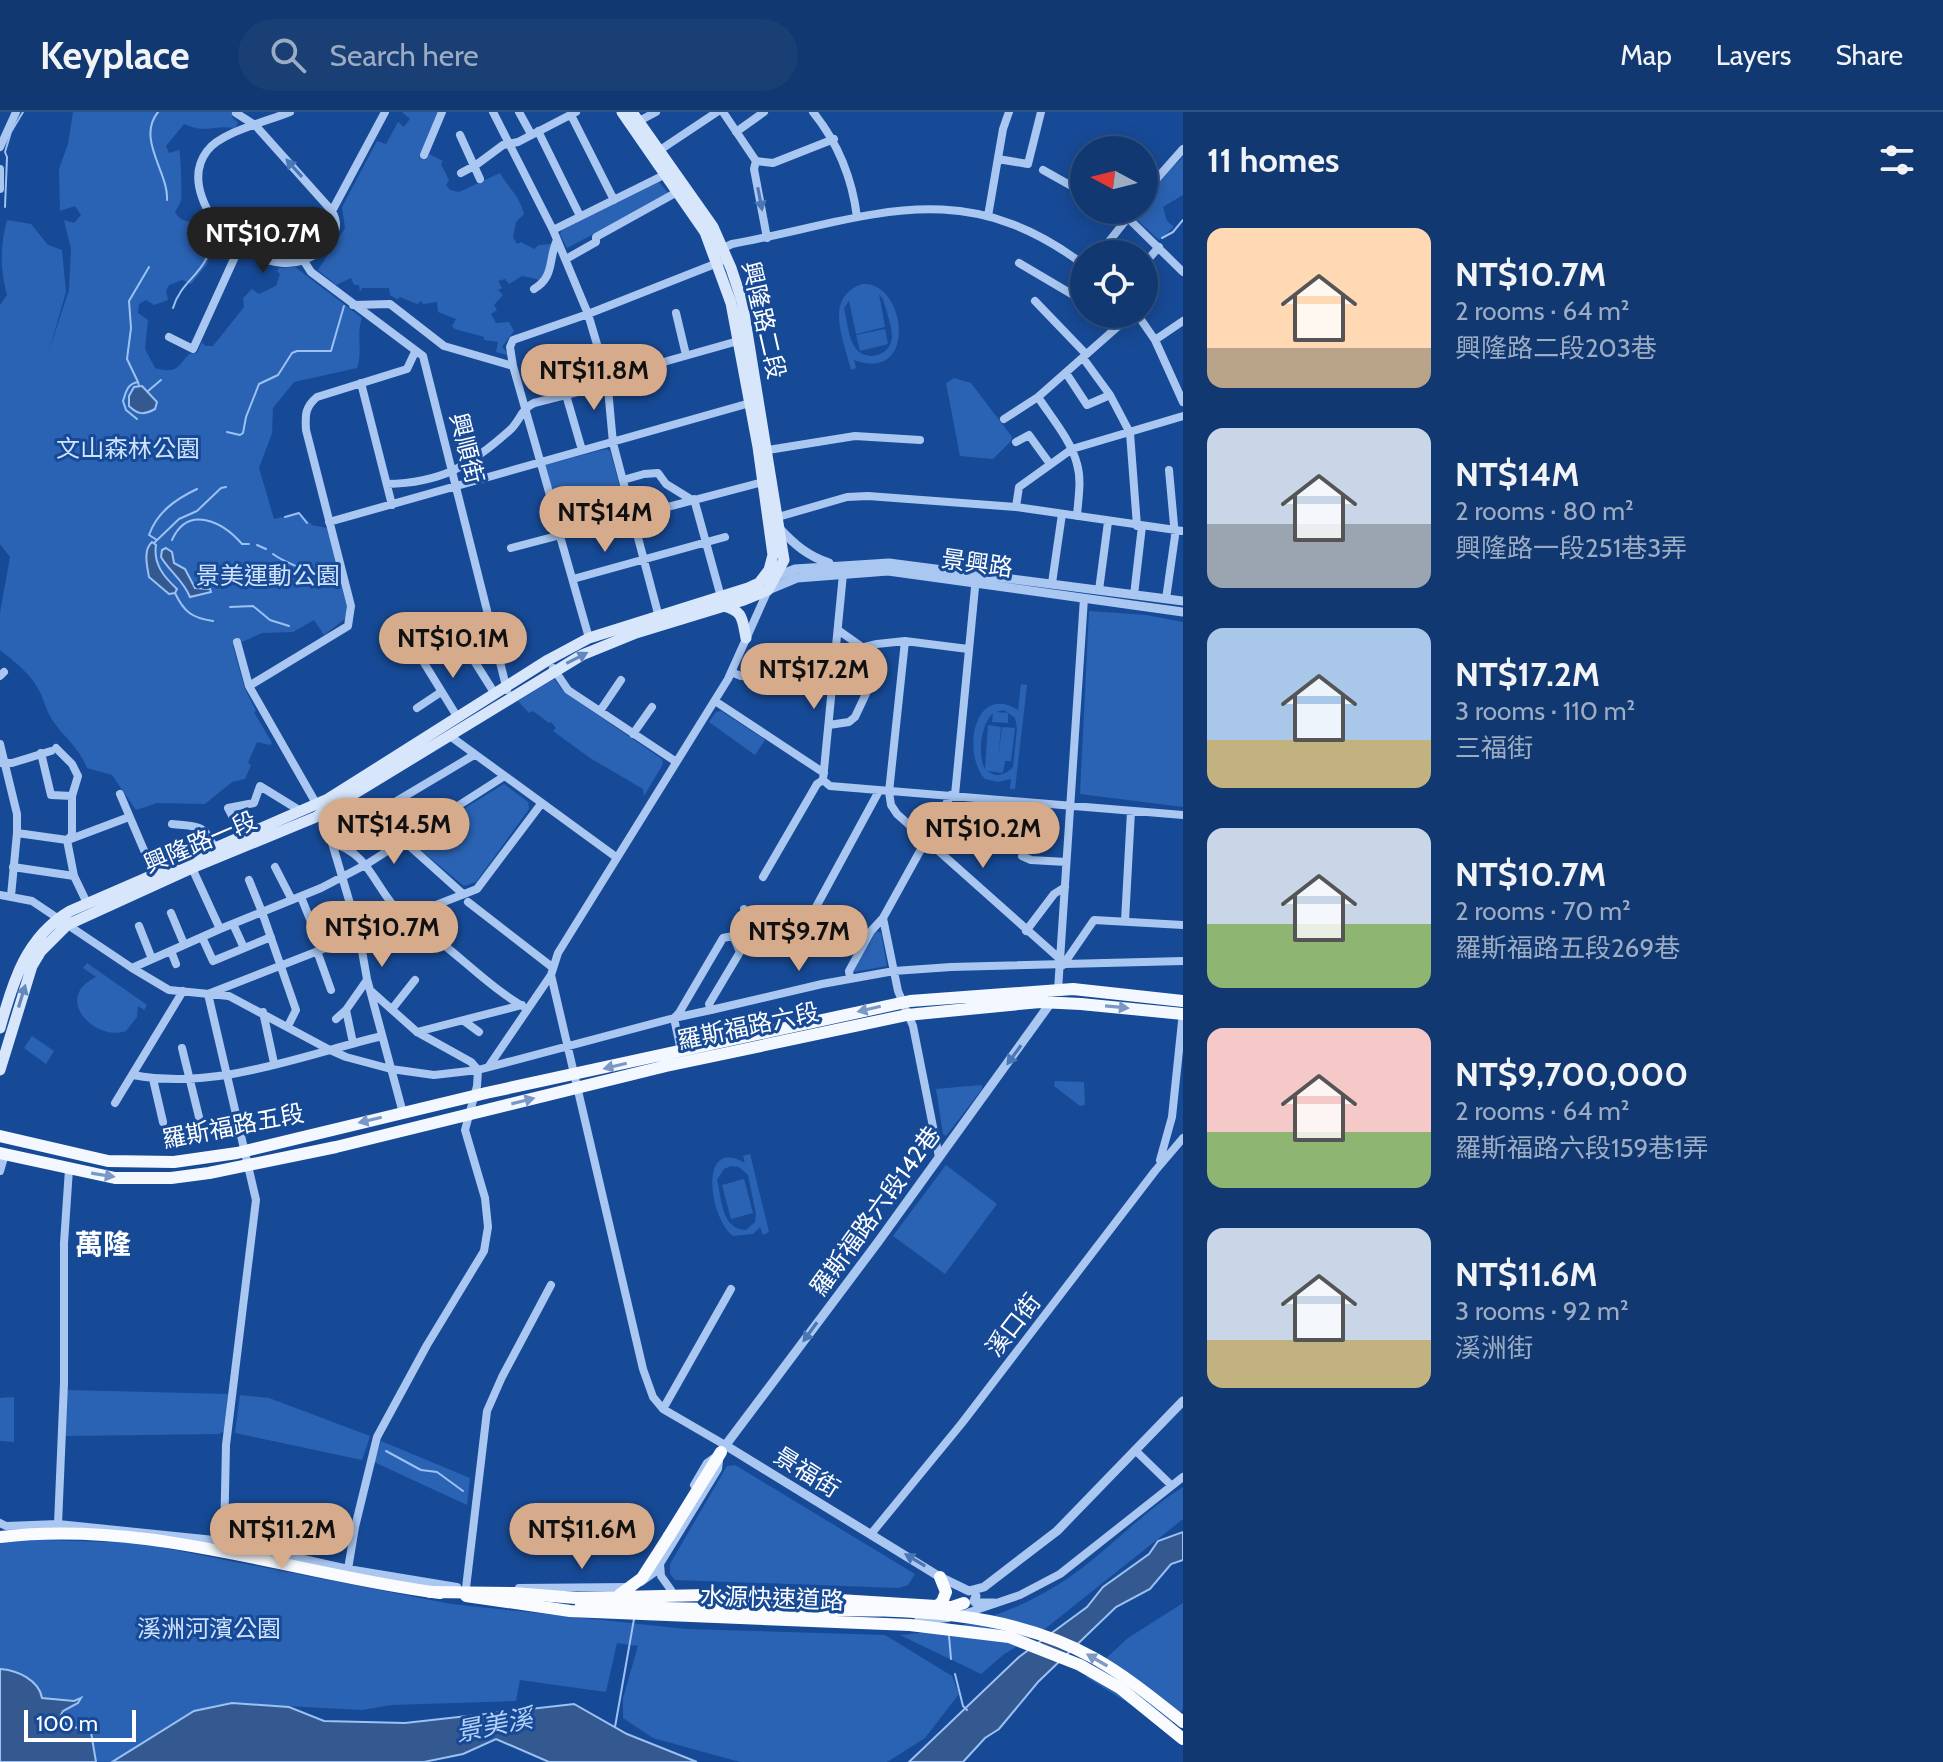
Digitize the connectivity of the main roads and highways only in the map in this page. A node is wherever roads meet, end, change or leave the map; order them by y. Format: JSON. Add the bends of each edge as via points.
{"nodes":[{"id":1,"x":622,"y":112,"type":"edge"},
{"id":2,"x":636,"y":116,"type":"edge"},
{"id":3,"x":721,"y":256,"type":"junction"},
{"id":4,"x":776,"y":520,"type":"junction"},
{"id":5,"x":768,"y":579,"type":"junction"},
{"id":6,"x":722,"y":601,"type":"junction"},
{"id":7,"x":660,"y":620,"type":"junction"},
{"id":8,"x":746,"y":638,"type":"road end"},
{"id":9,"x":551,"y":665,"type":"junction"},
{"id":10,"x":504,"y":693,"type":"junction"},
{"id":11,"x":319,"y":808,"type":"junction"},
{"id":12,"x":156,"y":879,"type":"junction"},
{"id":13,"x":63,"y":921,"type":"junction"},
{"id":14,"x":1183,"y":1001,"type":"edge"},
{"id":15,"x":1183,"y":1014,"type":"edge"},
{"id":16,"x":0,"y":1028,"type":"edge"},
{"id":17,"x":0,"y":1070,"type":"edge"},
{"id":18,"x":473,"y":1096,"type":"joint"},
{"id":19,"x":469,"y":1115,"type":"joint"},
{"id":20,"x":0,"y":1136,"type":"edge"},
{"id":21,"x":2,"y":1154,"type":"edge"},
{"id":22,"x":723,"y":1449,"type":"road end"},
{"id":23,"x":1,"y":1530,"type":"edge"},
{"id":24,"x":940,"y":1577,"type":"road end"},
{"id":25,"x":430,"y":1592,"type":"junction"},
{"id":26,"x":970,"y":1599,"type":"road end"},
{"id":27,"x":581,"y":1605,"type":"junction"},
{"id":28,"x":937,"y":1606,"type":"junction"},
{"id":29,"x":1183,"y":1722,"type":"edge"},
{"id":30,"x":1183,"y":1739,"type":"edge"}],
"edges":[{"from":1,"to":3,"type":"main road","name":"興隆路二段"},
{"from":2,"to":3,"type":"main road","name":"興隆路二段","via":[[713,227]]},
{"from":3,"to":4,"type":"main road","name":"興隆路二段","via":[[763,482]]},
{"from":3,"to":4,"type":"main road","name":"興隆路二段","via":[[742,301]]},
{"from":4,"to":5,"type":"main road"},
{"from":4,"to":5,"type":"main road","via":[[784,560]]},
{"from":5,"to":6,"type":"main road","name":"興隆路一段"},
{"from":6,"to":7,"type":"main road","name":"興隆路一段"},
{"from":6,"to":8,"type":"main road","via":[[740,613]]},
{"from":9,"to":7,"type":"main road","name":"興隆路一段","one_way":true},
{"from":7,"to":9,"type":"main road","name":"興隆路一段","via":[[589,638]]},
{"from":9,"to":10,"type":"main road","name":"興隆路一段"},
{"from":10,"to":11,"type":"main road","name":"興隆路一段"},
{"from":10,"to":11,"type":"main road","name":"興隆路一段","via":[[450,736]]},
{"from":11,"to":12,"type":"main road","name":"興隆路一段","via":[[192,868]]},
{"from":11,"to":12,"type":"main road","name":"興隆路一段","via":[[299,810],[242,834]]},
{"from":12,"to":13,"type":"main road","name":"興隆路一段"},
{"from":12,"to":13,"type":"main road","name":"興隆路一段","via":[[87,903]]},
{"from":13,"to":16,"type":"main road","name":"興隆路一段","via":[[40,935],[25,955]]},
{"from":17,"to":13,"type":"main road","name":"興隆路一段","one_way":true,"via":[[32,966]]},
{"from":14,"to":18,"type":"main road","name":"羅斯福路六段","one_way":true,"via":[[1073,989],[902,1002]]},
{"from":19,"to":15,"type":"main road","name":"羅斯福路六段","one_way":true,"via":[[907,1015],[1051,1003]]},
{"from":18,"to":20,"type":"main road","name":"羅斯福路五段","one_way":true,"via":[[244,1151],[174,1162],[67,1154]]},
{"from":21,"to":19,"type":"main road","name":"羅斯福路五段","one_way":true,"via":[[115,1178],[171,1178],[249,1166]]},
{"from":22,"to":27,"type":"highway","bridge":true,"via":[[634,1586],[605,1601]]},
{"from":23,"to":25,"type":"highway","name":"水源快速道路","via":[[166,1540]]},
{"from":23,"to":27,"type":"highway","name":"水源快速道路","bridge":true,"via":[[147,1537],[433,1589]]},
{"from":24,"to":28,"type":"highway","via":[[946,1592]]},
{"from":25,"to":28,"type":"highway","bridge":true,"via":[[576,1598],[706,1595]]},
{"from":25,"to":30,"type":"highway","name":"水源快速道路","bridge":true,"via":[[570,1611],[910,1625],[1009,1637],[1080,1665],[1120,1688]]},
{"from":26,"to":28,"type":"highway","via":[[952,1607]]},
{"from":29,"to":27,"type":"highway","name":"水源快速道路","one_way":true,"bridge":true,"via":[[1093,1657],[981,1620],[894,1610]]}]}
